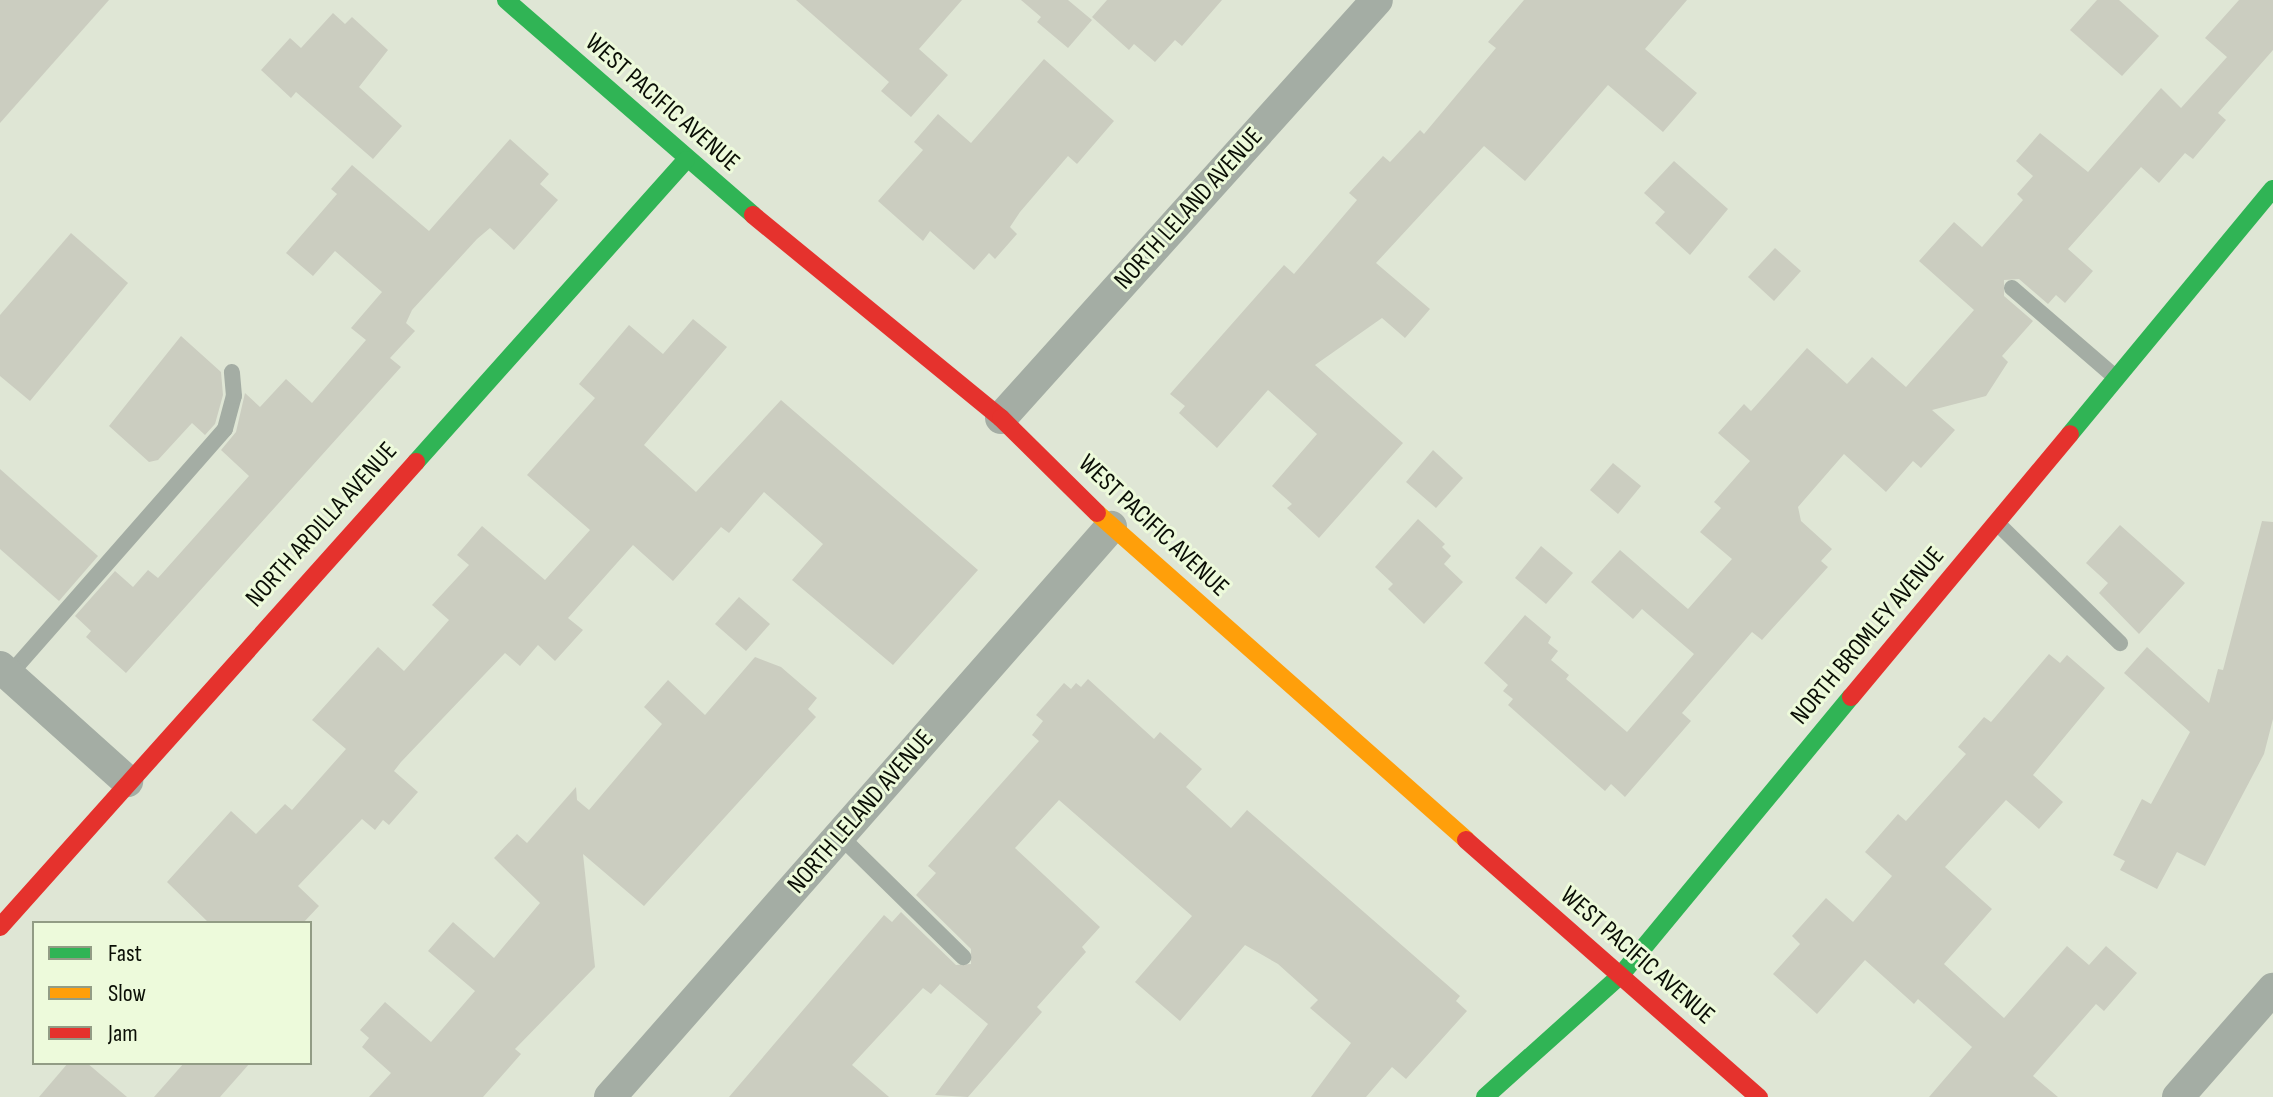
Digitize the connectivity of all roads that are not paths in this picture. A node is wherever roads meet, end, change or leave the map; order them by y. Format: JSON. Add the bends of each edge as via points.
{"nodes":[{"id":1,"x":506,"y":0,"type":"edge"},
{"id":2,"x":1377,"y":0,"type":"edge"},
{"id":3,"x":686,"y":160,"type":"junction"},
{"id":4,"x":2273,"y":189,"type":"edge"},
{"id":5,"x":2012,"y":288,"type":"dead end"},
{"id":6,"x":232,"y":372,"type":"dead end"},
{"id":7,"x":2116,"y":378,"type":"junction"},
{"id":8,"x":1001,"y":418,"type":"junction"},
{"id":9,"x":1996,"y":522,"type":"junction"},
{"id":10,"x":1111,"y":527,"type":"junction"},
{"id":11,"x":2120,"y":643,"type":"dead end"},
{"id":12,"x":4,"y":671,"type":"edge"},
{"id":13,"x":127,"y":781,"type":"junction"},
{"id":14,"x":840,"y":836,"type":"junction"},
{"id":15,"x":0,"y":927,"type":"edge"},
{"id":16,"x":963,"y":957,"type":"dead end"},
{"id":17,"x":1620,"y":976,"type":"junction"},
{"id":18,"x":2273,"y":989,"type":"edge"},
{"id":19,"x":610,"y":1097,"type":"edge"},
{"id":20,"x":1485,"y":1097,"type":"edge"},
{"id":21,"x":1759,"y":1097,"type":"edge"},
{"id":22,"x":2178,"y":1097,"type":"edge"}],
"edges":[{"from":1,"to":3,"type":"street","name":"WEST PACIFIC AVENUE"},
{"from":2,"to":8,"type":"street","name":"NORTH LELAND AVENUE"},
{"from":3,"to":8,"type":"street","name":"WEST PACIFIC AVENUE"},
{"from":3,"to":13,"type":"street","name":"NORTH ARDILLA AVENUE"},
{"from":4,"to":7,"type":"street","name":"NORTH BROMLEY AVENUE"},
{"from":5,"to":7,"type":"lane"},
{"from":6,"to":12,"type":"lane","via":[[234,396],[225,429]]},
{"from":7,"to":9,"type":"street","name":"NORTH BROMLEY AVENUE"},
{"from":8,"to":10,"type":"street","name":"WEST PACIFIC AVENUE"},
{"from":9,"to":11,"type":"lane"},
{"from":9,"to":17,"type":"street","name":"NORTH BROMLEY AVENUE"},
{"from":10,"to":14,"type":"street","name":"NORTH LELAND AVENUE"},
{"from":10,"to":17,"type":"street","name":"WEST PACIFIC AVENUE"},
{"from":12,"to":13,"type":"street"},
{"from":13,"to":15,"type":"street","name":"NORTH ARDILLA AVENUE"},
{"from":14,"to":16,"type":"lane"},
{"from":14,"to":19,"type":"street","name":"NORTH LELAND AVENUE"},
{"from":17,"to":20,"type":"street","name":"NORTH BROMLEY AVENUE"},
{"from":17,"to":21,"type":"street","name":"WEST PACIFIC AVENUE"},
{"from":18,"to":22,"type":"street"}]}
